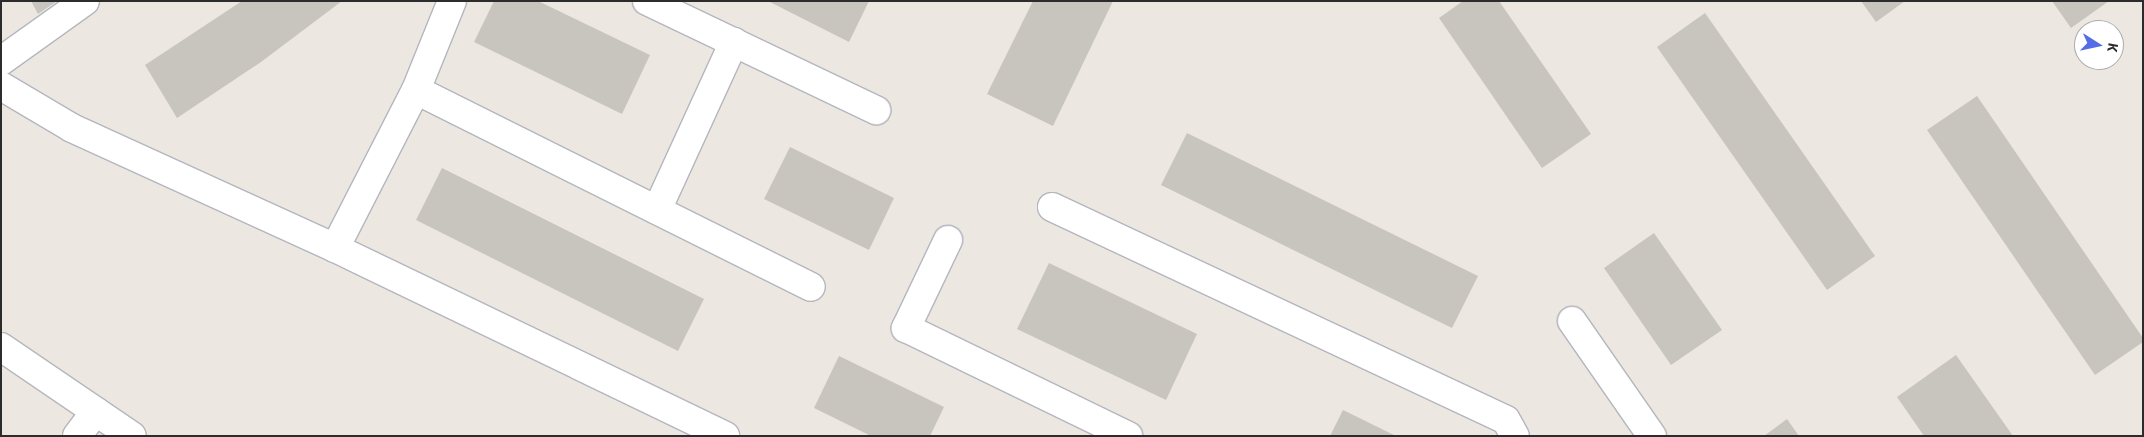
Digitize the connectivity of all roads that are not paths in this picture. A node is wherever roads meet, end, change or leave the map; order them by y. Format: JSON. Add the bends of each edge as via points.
{"nodes":[{"id":1,"x":85,"y":1,"type":"edge"},
{"id":2,"x":452,"y":1,"type":"edge"},
{"id":3,"x":647,"y":1,"type":"edge"},
{"id":4,"x":734,"y":42,"type":"junction"},
{"id":5,"x":1,"y":61,"type":"edge"},
{"id":6,"x":1,"y":86,"type":"edge"},
{"id":7,"x":416,"y":90,"type":"junction"},
{"id":8,"x":876,"y":110,"type":"dead end"},
{"id":9,"x":1052,"y":207,"type":"dead end"},
{"id":10,"x":657,"y":210,"type":"junction"},
{"id":11,"x":948,"y":240,"type":"dead end"},
{"id":12,"x":335,"y":248,"type":"junction"},
{"id":13,"x":811,"y":287,"type":"dead end"},
{"id":14,"x":1572,"y":321,"type":"dead end"},
{"id":15,"x":1,"y":347,"type":"edge"},
{"id":16,"x":96,"y":411,"type":"junction"},
{"id":17,"x":77,"y":436,"type":"edge"},
{"id":18,"x":132,"y":436,"type":"edge"},
{"id":19,"x":725,"y":436,"type":"edge"},
{"id":20,"x":1128,"y":436,"type":"edge"},
{"id":21,"x":1515,"y":436,"type":"edge"},
{"id":22,"x":1652,"y":436,"type":"edge"}],
"edges":[{"from":1,"to":5,"type":"street"},
{"from":2,"to":7,"type":"street"},
{"from":3,"to":4,"type":"street"},
{"from":4,"to":8,"type":"street"},
{"from":4,"to":10,"type":"street"},
{"from":6,"to":12,"type":"street","via":[[72,128]]},
{"from":7,"to":10,"type":"street"},
{"from":7,"to":12,"type":"street"},
{"from":9,"to":21,"type":"street","via":[[1506,420]]},
{"from":10,"to":13,"type":"street"},
{"from":11,"to":20,"type":"street","via":[[906,328]]},
{"from":12,"to":19,"type":"street"},
{"from":14,"to":22,"type":"street"},
{"from":15,"to":16,"type":"street"},
{"from":16,"to":17,"type":"street"},
{"from":16,"to":18,"type":"street"}]}
